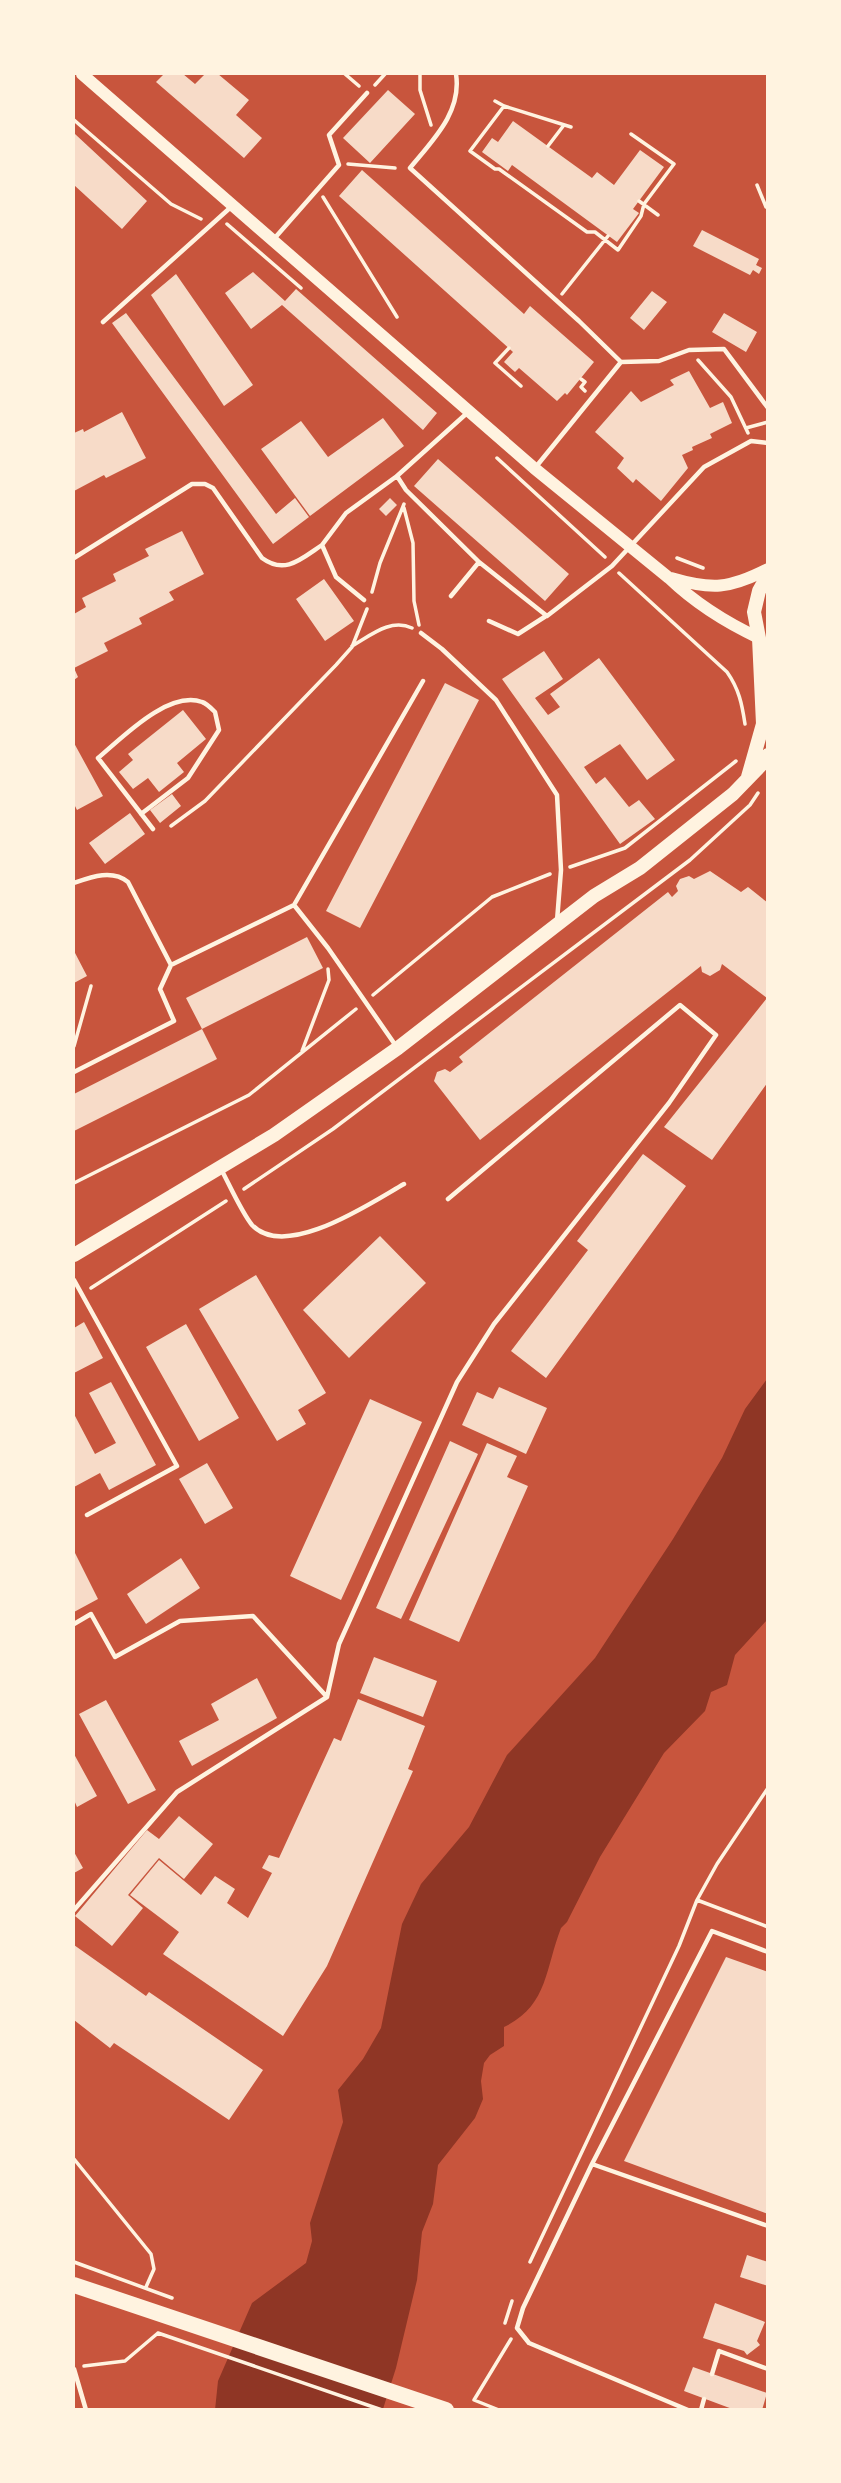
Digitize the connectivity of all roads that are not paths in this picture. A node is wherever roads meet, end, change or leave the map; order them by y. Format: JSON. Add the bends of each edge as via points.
{"nodes":[{"id":1,"x":82,"y":74,"type":"edge"},
{"id":2,"x":456,"y":74,"type":"edge"},
{"id":3,"x":367,"y":93,"type":"road end"},
{"id":4,"x":232,"y":206,"type":"junction"},
{"id":5,"x":272,"y":240,"type":"junction"},
{"id":6,"x":103,"y":322,"type":"dead end"},
{"id":7,"x":621,"y":362,"type":"junction"},
{"id":8,"x":768,"y":408,"type":"edge"},
{"id":9,"x":470,"y":410,"type":"junction"},
{"id":10,"x":768,"y":443,"type":"edge"},
{"id":11,"x":534,"y":468,"type":"junction"},
{"id":12,"x":397,"y":476,"type":"junction"},
{"id":13,"x":322,"y":545,"type":"junction"},
{"id":14,"x":630,"y":547,"type":"junction"},
{"id":15,"x":74,"y":558,"type":"edge"},
{"id":16,"x":479,"y":562,"type":"junction"},
{"id":17,"x":768,"y":569,"type":"edge"},
{"id":18,"x":768,"y":575,"type":"edge"},
{"id":19,"x":670,"y":578,"type":"junction"},
{"id":20,"x":451,"y":596,"type":"dead end"},
{"id":21,"x":364,"y":600,"type":"dead end"},
{"id":22,"x":547,"y":616,"type":"junction"},
{"id":23,"x":489,"y":621,"type":"dead end"},
{"id":24,"x":421,"y":633,"type":"road end"},
{"id":25,"x":763,"y":641,"type":"edge"},
{"id":26,"x":423,"y":681,"type":"dead end"},
{"id":27,"x":768,"y":755,"type":"edge"},
{"id":28,"x":747,"y":778,"type":"junction"},
{"id":29,"x":141,"y":814,"type":"junction"},
{"id":30,"x":153,"y":829,"type":"dead end"},
{"id":31,"x":74,"y":883,"type":"edge"},
{"id":32,"x":294,"y":905,"type":"junction"},
{"id":33,"x":557,"y":925,"type":"junction"},
{"id":34,"x":172,"y":965,"type":"junction"},
{"id":35,"x":398,"y":1048,"type":"junction"},
{"id":36,"x":74,"y":1072,"type":"edge"},
{"id":37,"x":220,"y":1168,"type":"junction"},
{"id":38,"x":404,"y":1184,"type":"dead end"},
{"id":39,"x":447,"y":1199,"type":"dead end"},
{"id":40,"x":74,"y":1253,"type":"edge"},
{"id":41,"x":74,"y":1280,"type":"edge"},
{"id":42,"x":87,"y":1515,"type":"dead end"},
{"id":43,"x":74,"y":1624,"type":"edge"},
{"id":44,"x":327,"y":1697,"type":"junction"},
{"id":45,"x":74,"y":1910,"type":"edge"},
{"id":46,"x":768,"y":1952,"type":"edge"},
{"id":47,"x":592,"y":2164,"type":"junction"},
{"id":48,"x":768,"y":2226,"type":"edge"},
{"id":49,"x":74,"y":2285,"type":"edge"},
{"id":50,"x":74,"y":2368,"type":"edge"},
{"id":51,"x":768,"y":2369,"type":"edge"},
{"id":52,"x":712,"y":2374,"type":"dead end"},
{"id":53,"x":704,"y":2399,"type":"dead end"},
{"id":54,"x":86,"y":2410,"type":"edge"},
{"id":55,"x":446,"y":2410,"type":"edge"},
{"id":56,"x":688,"y":2410,"type":"edge"},
{"id":57,"x":701,"y":2410,"type":"edge"}],
"edges":[{"from":1,"to":4,"type":"street"},
{"from":2,"to":7,"type":"lane","via":[[455,106],[410,168]]},
{"from":3,"to":5,"type":"lane","via":[[329,135],[339,165]]},
{"from":4,"to":5,"type":"street"},
{"from":4,"to":6,"type":"lane"},
{"from":5,"to":9,"type":"street"},
{"from":7,"to":8,"type":"lane","via":[[659,361],[689,350],[724,349]]},
{"from":7,"to":11,"type":"lane"},
{"from":9,"to":11,"type":"street"},
{"from":9,"to":12,"type":"lane"},
{"from":10,"to":14,"type":"lane","via":[[751,441],[704,467]]},
{"from":11,"to":14,"type":"street"},
{"from":12,"to":13,"type":"lane","via":[[346,513]]},
{"from":12,"to":16,"type":"lane"},
{"from":13,"to":15,"type":"lane","via":[[291,565],[272,565],[262,558],[213,488],[192,484]]},
{"from":13,"to":21,"type":"lane","via":[[336,577]]},
{"from":14,"to":19,"type":"street"},
{"from":14,"to":22,"type":"lane"},
{"from":16,"to":20,"type":"lane"},
{"from":16,"to":22,"type":"lane"},
{"from":17,"to":19,"type":"street","via":[[732,585],[694,585]]},
{"from":18,"to":25,"type":"main road","via":[[754,612]]},
{"from":19,"to":25,"type":"street","via":[[705,608]]},
{"from":22,"to":23,"type":"lane","via":[[518,634]]},
{"from":24,"to":33,"type":"lane","via":[[496,700],[557,795],[561,870]]},
{"from":25,"to":28,"type":"main road","via":[[763,724]]},
{"from":26,"to":32,"type":"lane"},
{"from":27,"to":28,"type":"main road"},
{"from":28,"to":33,"type":"main road","via":[[640,868]]},
{"from":29,"to":29,"type":"lane","via":[[188,778],[219,730],[215,712],[202,702],[178,701],[158,709],[98,758]]},
{"from":29,"to":30,"type":"lane"},
{"from":31,"to":34,"type":"lane","via":[[108,875],[128,882]]},
{"from":32,"to":34,"type":"lane"},
{"from":32,"to":35,"type":"lane"},
{"from":33,"to":35,"type":"main road"},
{"from":34,"to":36,"type":"lane","via":[[160,989],[174,1021]]},
{"from":35,"to":37,"type":"main road"},
{"from":37,"to":38,"type":"lane","via":[[253,1225],[275,1235],[304,1234]]},
{"from":37,"to":40,"type":"main road"},
{"from":39,"to":44,"type":"lane","via":[[680,1005],[716,1035],[669,1103],[494,1325],[457,1382],[340,1644]]},
{"from":41,"to":42,"type":"lane","via":[[177,1466]]},
{"from":43,"to":44,"type":"lane","via":[[91,1614],[116,1657],[180,1621],[253,1616]]},
{"from":44,"to":45,"type":"lane","via":[[177,1791]]},
{"from":46,"to":47,"type":"lane","via":[[712,1931]]},
{"from":47,"to":48,"type":"lane"},
{"from":47,"to":56,"type":"lane","via":[[517,2328],[529,2343]]},
{"from":49,"to":55,"type":"highway"},
{"from":50,"to":54,"type":"lane"},
{"from":51,"to":52,"type":"lane","via":[[719,2351]]},
{"from":53,"to":57,"type":"lane"}]}
